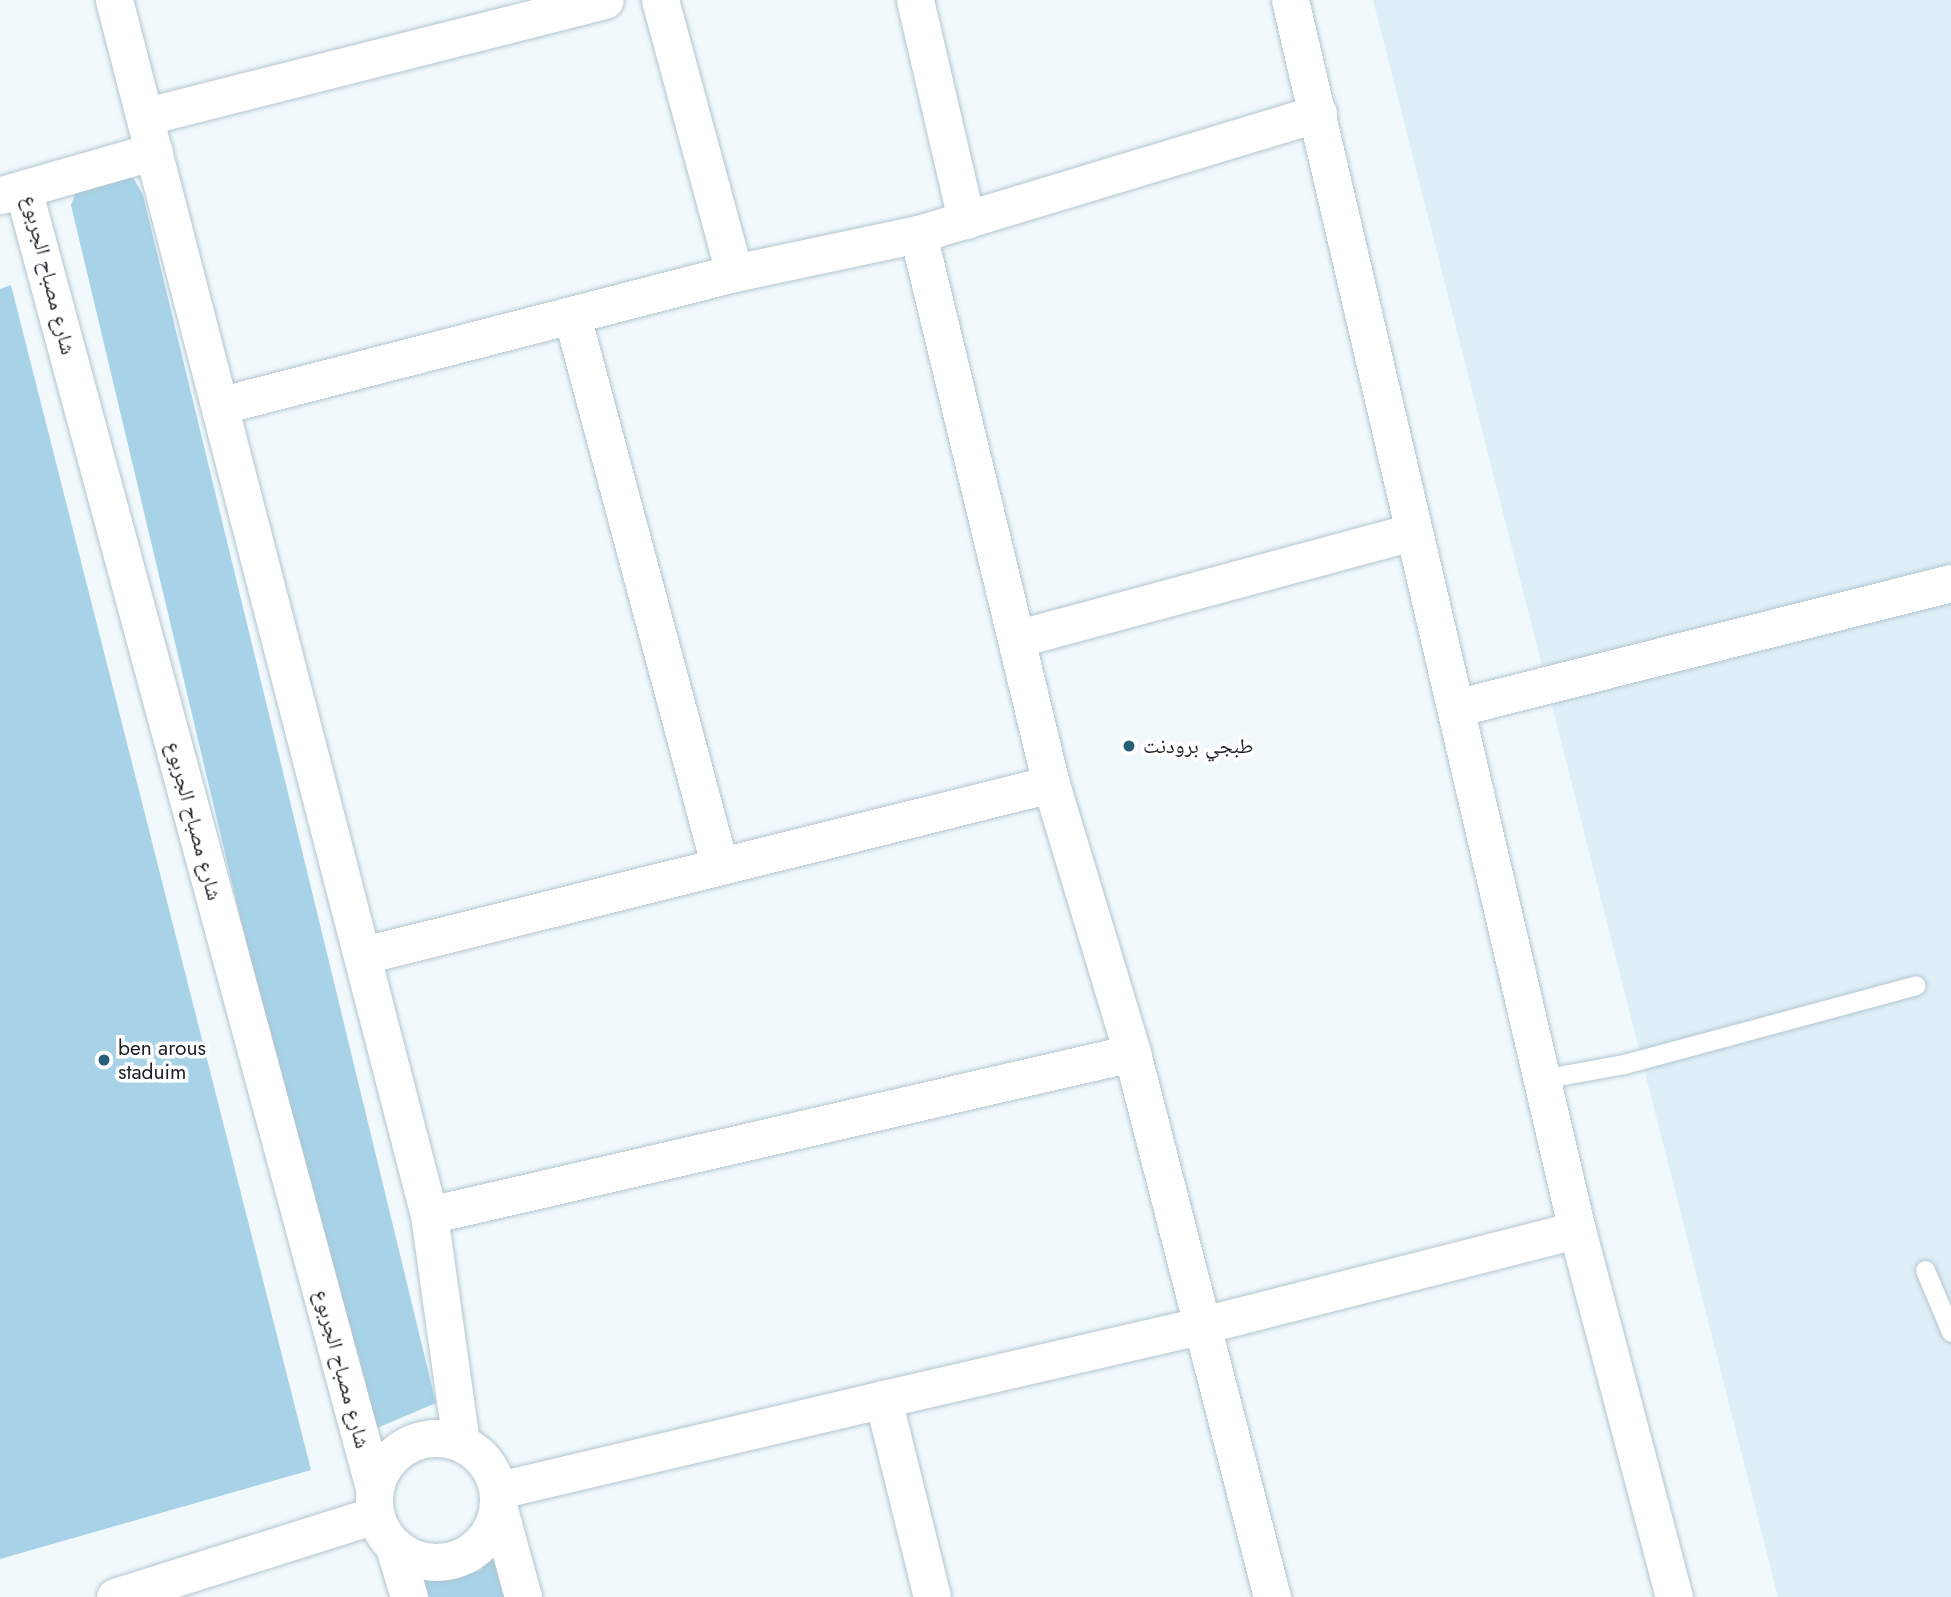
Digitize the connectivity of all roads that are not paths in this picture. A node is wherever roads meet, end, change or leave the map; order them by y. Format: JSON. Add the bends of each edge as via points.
{"nodes":[{"id":1,"x":114,"y":0,"type":"edge"},
{"id":2,"x":605,"y":0,"type":"edge"},
{"id":3,"x":660,"y":0,"type":"edge"},
{"id":4,"x":915,"y":0,"type":"edge"},
{"id":5,"x":1290,"y":0,"type":"edge"},
{"id":6,"x":1318,"y":113,"type":"junction"},
{"id":7,"x":151,"y":134,"type":"junction"},
{"id":8,"x":12,"y":192,"type":"edge"},
{"id":9,"x":966,"y":220,"type":"junction"},
{"id":10,"x":918,"y":234,"type":"junction"},
{"id":11,"x":734,"y":274,"type":"junction"},
{"id":12,"x":572,"y":316,"type":"junction"},
{"id":13,"x":222,"y":405,"type":"junction"},
{"id":14,"x":1411,"y":532,"type":"junction"},
{"id":15,"x":1951,"y":583,"type":"edge"},
{"id":16,"x":1019,"y":638,"type":"junction"},
{"id":17,"x":1459,"y":707,"type":"junction"},
{"id":18,"x":1051,"y":784,"type":"junction"},
{"id":19,"x":719,"y":864,"type":"junction"},
{"id":20,"x":364,"y":955,"type":"junction"},
{"id":21,"x":1916,"y":985,"type":"dead end"},
{"id":22,"x":1132,"y":1053,"type":"junction"},
{"id":23,"x":1542,"y":1079,"type":"junction"},
{"id":24,"x":429,"y":1215,"type":"junction"},
{"id":25,"x":1577,"y":1230,"type":"junction"},
{"id":26,"x":1925,"y":1270,"type":"dead end"},
{"id":27,"x":1199,"y":1326,"type":"junction"},
{"id":28,"x":1951,"y":1332,"type":"edge"},
{"id":29,"x":883,"y":1399,"type":"junction"},
{"id":30,"x":461,"y":1442,"type":"junction"},
{"id":31,"x":499,"y":1500,"type":"junction"},
{"id":32,"x":375,"y":1502,"type":"junction"},
{"id":33,"x":394,"y":1547,"type":"junction"},
{"id":34,"x":115,"y":1597,"type":"edge"},
{"id":35,"x":408,"y":1597,"type":"edge"},
{"id":36,"x":523,"y":1597,"type":"edge"},
{"id":37,"x":932,"y":1597,"type":"edge"},
{"id":38,"x":1272,"y":1597,"type":"edge"},
{"id":39,"x":1674,"y":1597,"type":"edge"}],
"edges":[{"from":1,"to":7,"type":"street"},
{"from":2,"to":7,"type":"street","name":"شارع مصباح الجربوع"},
{"from":3,"to":11,"type":"street"},
{"from":4,"to":9,"type":"street"},
{"from":5,"to":6,"type":"street"},
{"from":6,"to":9,"type":"street"},
{"from":6,"to":14,"type":"street"},
{"from":7,"to":8,"type":"street","name":"شارع مصباح الجربوع"},
{"from":7,"to":13,"type":"street"},
{"from":8,"to":32,"type":"street","name":"شارع مصباح الجربوع"},
{"from":9,"to":10,"type":"street"},
{"from":10,"to":11,"type":"street"},
{"from":10,"to":16,"type":"street"},
{"from":11,"to":12,"type":"street"},
{"from":12,"to":13,"type":"street"},
{"from":12,"to":19,"type":"street"},
{"from":13,"to":20,"type":"street"},
{"from":14,"to":16,"type":"street"},
{"from":14,"to":17,"type":"street"},
{"from":15,"to":17,"type":"street"},
{"from":16,"to":18,"type":"street"},
{"from":17,"to":23,"type":"street"},
{"from":18,"to":19,"type":"street"},
{"from":18,"to":22,"type":"street"},
{"from":19,"to":20,"type":"street"},
{"from":20,"to":24,"type":"street"},
{"from":21,"to":23,"type":"lane","via":[[1624,1064]]},
{"from":22,"to":24,"type":"street"},
{"from":22,"to":27,"type":"street"},
{"from":23,"to":25,"type":"street"},
{"from":24,"to":30,"type":"street"},
{"from":25,"to":27,"type":"street"},
{"from":25,"to":39,"type":"street"},
{"from":26,"to":28,"type":"lane"},
{"from":27,"to":29,"type":"street"},
{"from":27,"to":38,"type":"street"},
{"from":29,"to":31,"type":"street"},
{"from":29,"to":37,"type":"street"},
{"from":30,"to":31,"type":"street","via":[[480,1453]]},
{"from":30,"to":32,"type":"street","name":"شارع مصباح الجربوع","via":[[439,1437],[398,1451]]},
{"from":31,"to":33,"type":"street","via":[[489,1535],[470,1554],[444,1563],[418,1560]]},
{"from":31,"to":36,"type":"street"},
{"from":32,"to":33,"type":"street","name":"شارع مصباح الجربوع"},
{"from":32,"to":34,"type":"street"},
{"from":33,"to":35,"type":"street","name":"شارع مصباح الجربوع"}]}
